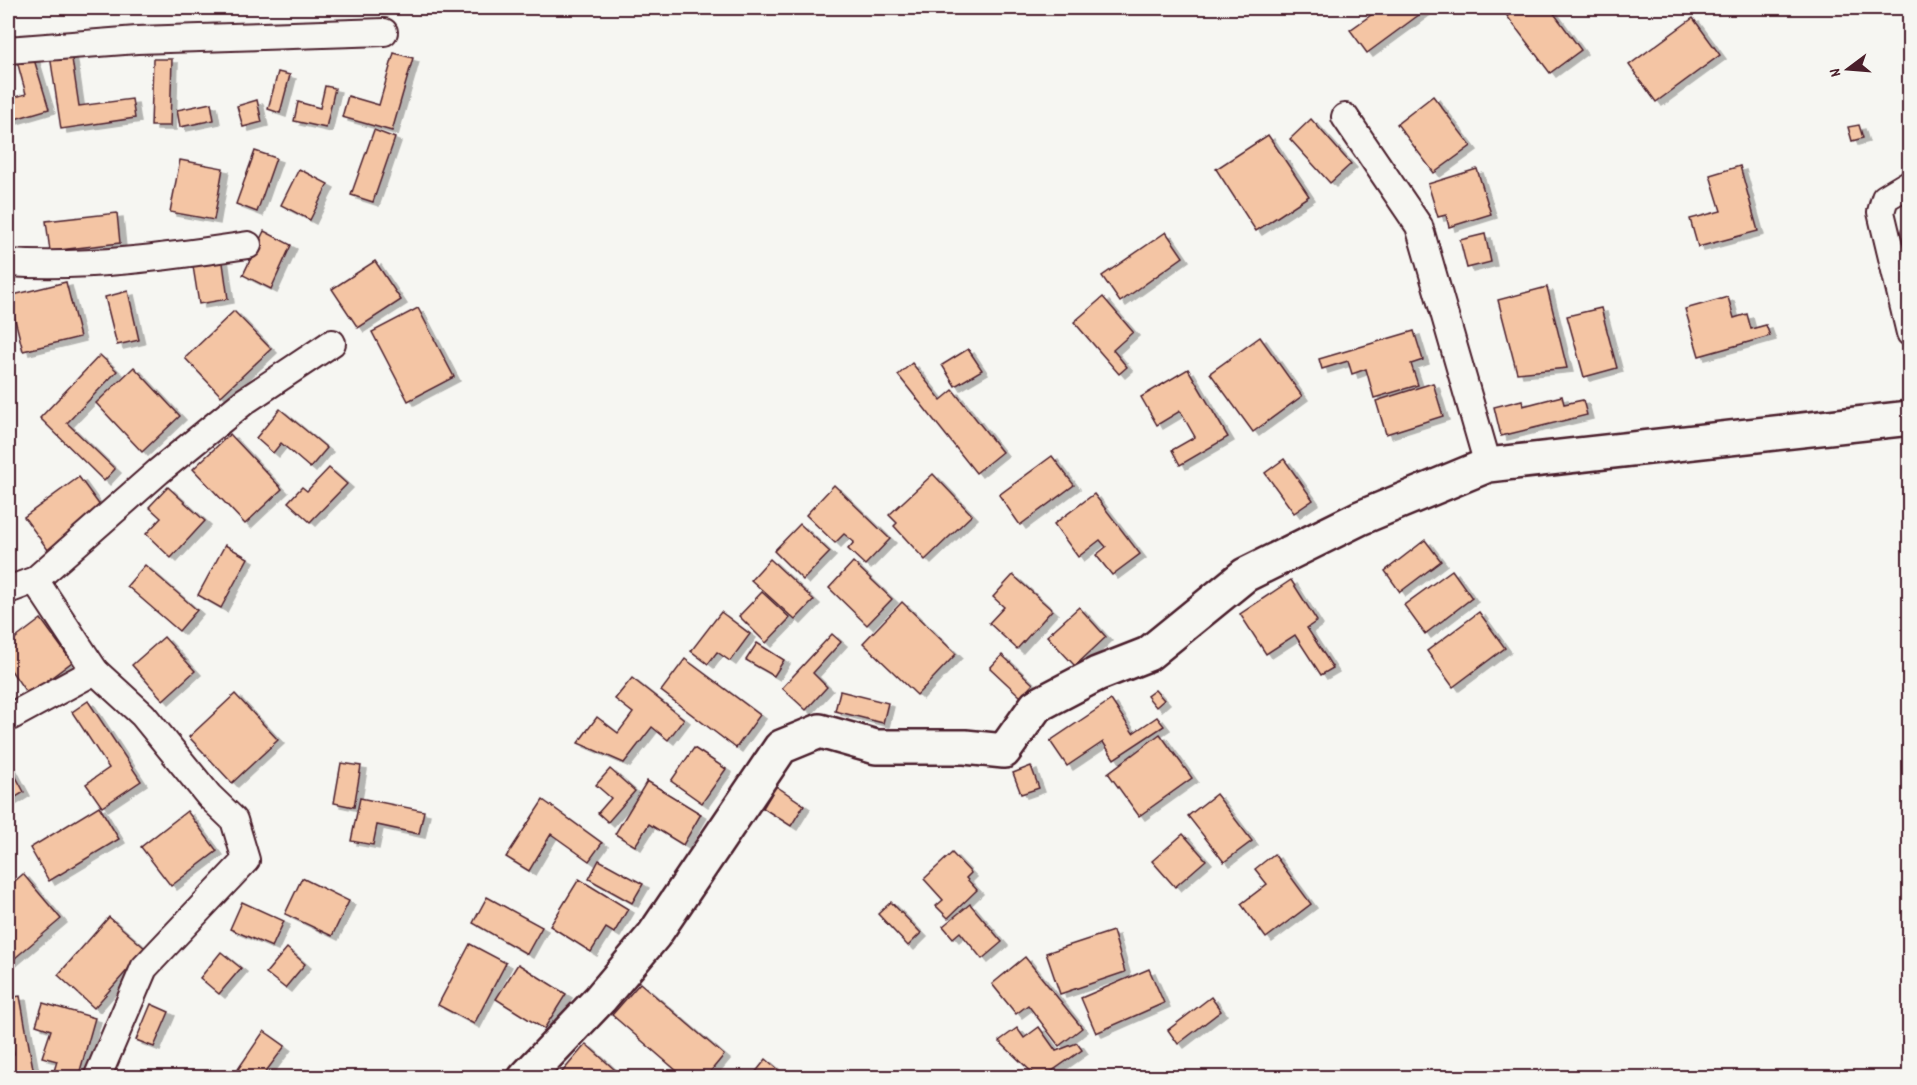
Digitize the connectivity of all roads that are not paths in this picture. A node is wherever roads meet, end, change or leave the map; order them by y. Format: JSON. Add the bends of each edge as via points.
{"nodes":[{"id":1,"x":384,"y":32,"type":"dead end"},
{"id":2,"x":8,"y":50,"type":"edge"},
{"id":3,"x":1345,"y":117,"type":"dead end"},
{"id":4,"x":1910,"y":183,"type":"edge"},
{"id":5,"x":248,"y":245,"type":"dead end"},
{"id":6,"x":8,"y":263,"type":"edge"},
{"id":7,"x":1910,"y":333,"type":"edge"},
{"id":8,"x":332,"y":343,"type":"dead end"},
{"id":9,"x":1910,"y":418,"type":"edge"},
{"id":10,"x":1488,"y":465,"type":"junction"},
{"id":11,"x":35,"y":580,"type":"junction"},
{"id":12,"x":8,"y":590,"type":"edge"},
{"id":13,"x":95,"y":671,"type":"junction"},
{"id":14,"x":8,"y":718,"type":"edge"},
{"id":15,"x":98,"y":1077,"type":"edge"},
{"id":16,"x":525,"y":1077,"type":"edge"}],
"edges":[{"from":1,"to":2,"type":"street","via":[[137,40]]},
{"from":3,"to":10,"type":"street","via":[[1419,226]]},
{"from":4,"to":7,"type":"street","via":[[1885,198],[1881,212]]},
{"from":5,"to":6,"type":"street","via":[[144,261],[61,267]]},
{"from":8,"to":11,"type":"street","via":[[245,401]]},
{"from":9,"to":10,"type":"street"},
{"from":10,"to":16,"type":"street","via":[[1360,518],[1245,575],[1148,654],[1097,674],[1036,706],[1004,751],[876,747],[820,731],[781,747],[654,935],[600,999]]},
{"from":11,"to":12,"type":"street"},
{"from":11,"to":13,"type":"street"},
{"from":13,"to":14,"type":"street"},
{"from":13,"to":15,"type":"street","via":[[143,715],[209,796],[234,820],[246,860],[144,968]]}]}
